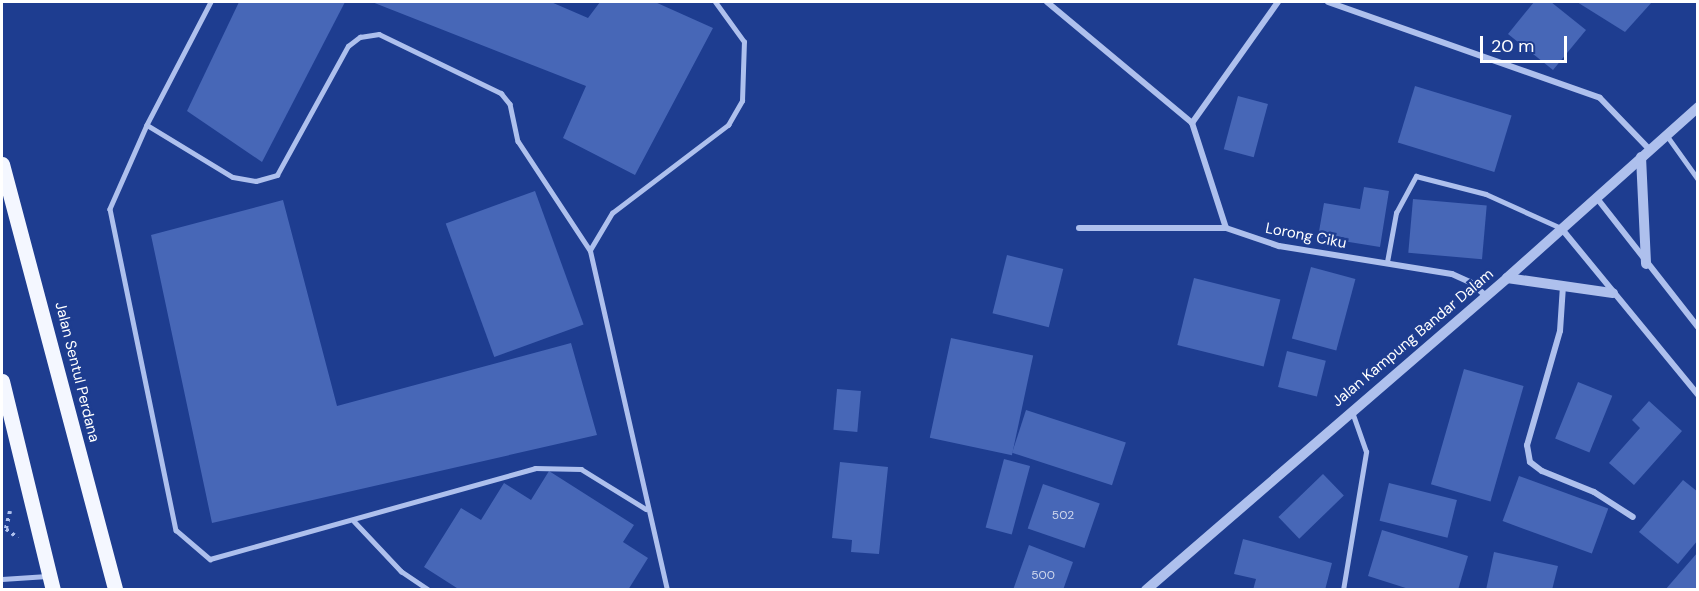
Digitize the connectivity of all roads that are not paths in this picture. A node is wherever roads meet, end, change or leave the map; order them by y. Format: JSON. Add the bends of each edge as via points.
{"nodes":[{"id":1,"x":211,"y":2,"type":"edge"},
{"id":2,"x":715,"y":2,"type":"edge"},
{"id":3,"x":1047,"y":2,"type":"edge"},
{"id":4,"x":1278,"y":2,"type":"edge"},
{"id":5,"x":1328,"y":2,"type":"edge"},
{"id":6,"x":1698,"y":106,"type":"edge"},
{"id":7,"x":1192,"y":123,"type":"junction"},
{"id":8,"x":147,"y":125,"type":"junction"},
{"id":9,"x":1666,"y":134,"type":"junction"},
{"id":10,"x":1646,"y":154,"type":"junction"},
{"id":11,"x":2,"y":164,"type":"edge"},
{"id":12,"x":1698,"y":179,"type":"edge"},
{"id":13,"x":1596,"y":197,"type":"junction"},
{"id":14,"x":1079,"y":228,"type":"dead end"},
{"id":15,"x":1226,"y":228,"type":"junction"},
{"id":16,"x":1561,"y":228,"type":"junction"},
{"id":17,"x":590,"y":250,"type":"junction"},
{"id":18,"x":1387,"y":262,"type":"junction"},
{"id":19,"x":1646,"y":264,"type":"junction"},
{"id":20,"x":1507,"y":278,"type":"junction"},
{"id":21,"x":1563,"y":286,"type":"junction"},
{"id":22,"x":1612,"y":293,"type":"junction"},
{"id":23,"x":1486,"y":296,"type":"junction"},
{"id":24,"x":1698,"y":327,"type":"edge"},
{"id":25,"x":2,"y":381,"type":"edge"},
{"id":26,"x":1698,"y":395,"type":"edge"},
{"id":27,"x":1351,"y":409,"type":"junction"},
{"id":28,"x":646,"y":508,"type":"junction"},
{"id":29,"x":1633,"y":517,"type":"dead end"},
{"id":30,"x":354,"y":521,"type":"junction"},
{"id":31,"x":2,"y":579,"type":"edge"},
{"id":32,"x":51,"y":583,"type":"edge"},
{"id":33,"x":115,"y":590,"type":"edge"},
{"id":34,"x":429,"y":590,"type":"edge"},
{"id":35,"x":667,"y":590,"type":"edge"},
{"id":36,"x":1146,"y":590,"type":"edge"},
{"id":37,"x":1343,"y":590,"type":"edge"}],
"edges":[{"from":1,"to":8,"type":"lane"},
{"from":2,"to":17,"type":"lane","via":[[744,42],[742,101],[728,125],[612,213]]},
{"from":3,"to":7,"type":"street"},
{"from":4,"to":7,"type":"street"},
{"from":5,"to":10,"type":"street","via":[[1600,98]]},
{"from":6,"to":9,"type":"street","name":"Jalan Kampung Bandar Dalam"},
{"from":7,"to":15,"type":"street"},
{"from":8,"to":17,"type":"lane","via":[[233,177],[256,181],[277,176],[348,46],[360,37],[379,34],[501,93],[510,104],[518,141]]},
{"from":8,"to":30,"type":"lane","via":[[110,209],[177,530],[210,559]]},
{"from":9,"to":10,"type":"street","name":"Jalan Kampung Bandar Dalam"},
{"from":9,"to":12,"type":"lane"},
{"from":10,"to":13,"type":"street","name":"Jalan Kampung Bandar Dalam"},
{"from":10,"to":19,"type":"street"},
{"from":11,"to":33,"type":"main road","name":"Jalan Sentul Perdana"},
{"from":13,"to":16,"type":"street","name":"Jalan Kampung Bandar Dalam"},
{"from":13,"to":19,"type":"street"},
{"from":14,"to":15,"type":"street","name":"Lorong Ciku"},
{"from":15,"to":18,"type":"street","name":"Lorong Ciku","via":[[1279,246]]},
{"from":16,"to":18,"type":"lane","via":[[1486,194],[1416,176],[1396,213]]},
{"from":16,"to":20,"type":"street","name":"Jalan Kampung Bandar Dalam"},
{"from":16,"to":22,"type":"street"},
{"from":17,"to":28,"type":"lane"},
{"from":18,"to":23,"type":"street","name":"Lorong Ciku","via":[[1452,274],[1470,282]]},
{"from":19,"to":24,"type":"street"},
{"from":20,"to":21,"type":"street"},
{"from":20,"to":23,"type":"street","name":"Jalan Kampung Bandar Dalam"},
{"from":21,"to":22,"type":"street"},
{"from":21,"to":29,"type":"street","via":[[1560,331],[1527,445],[1530,462],[1542,471],[1594,492]]},
{"from":22,"to":26,"type":"street"},
{"from":23,"to":27,"type":"street","name":"Jalan Kampung Bandar Dalam"},
{"from":25,"to":32,"type":"main road"},
{"from":27,"to":36,"type":"street","name":"Jalan Kampung Bandar Dalam"},
{"from":27,"to":37,"type":"lane","via":[[1366,452]]},
{"from":28,"to":30,"type":"lane","via":[[581,469],[536,468]]},
{"from":28,"to":35,"type":"lane"},
{"from":30,"to":34,"type":"lane","via":[[400,571]]},
{"from":31,"to":32,"type":"lane"}]}
